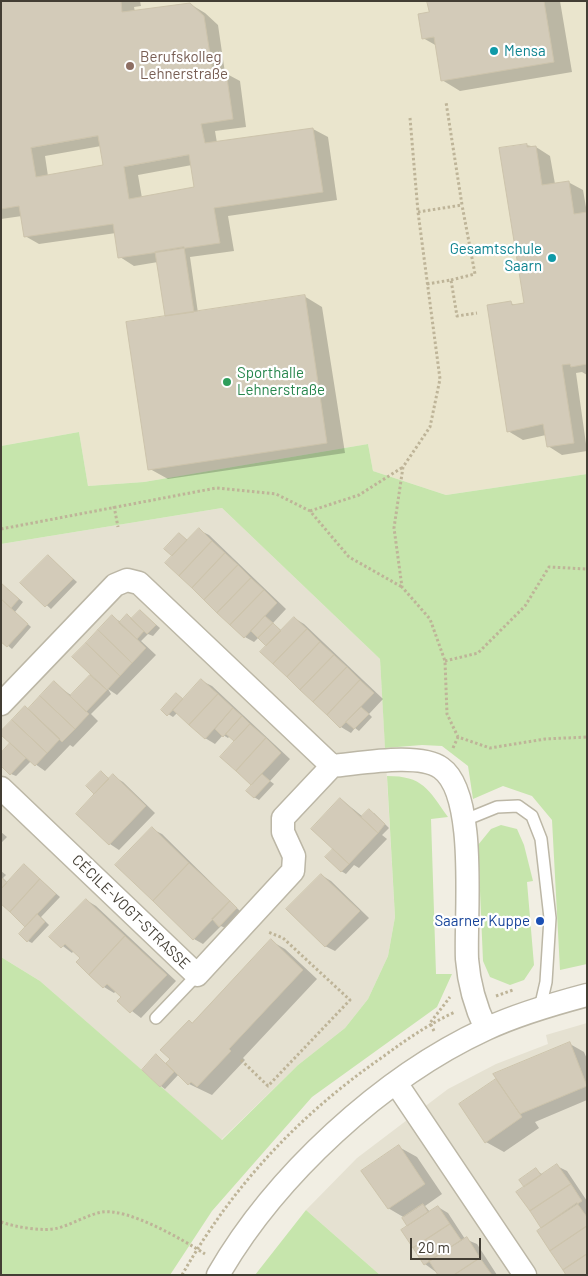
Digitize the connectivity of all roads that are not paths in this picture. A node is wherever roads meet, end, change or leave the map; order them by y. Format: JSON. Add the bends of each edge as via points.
{"nodes":[{"id":1,"x":1,"y":704,"type":"edge"},
{"id":2,"x":332,"y":766,"type":"junction"},
{"id":3,"x":1,"y":788,"type":"edge"},
{"id":4,"x":465,"y":820,"type":"junction"},
{"id":5,"x":197,"y":975,"type":"junction"},
{"id":6,"x":587,"y":994,"type":"edge"},
{"id":7,"x":540,"y":1008,"type":"junction"},
{"id":8,"x":156,"y":1018,"type":"dead end"},
{"id":9,"x":486,"y":1029,"type":"junction"},
{"id":10,"x":396,"y":1083,"type":"junction"},
{"id":11,"x":220,"y":1270,"type":"edge"},
{"id":12,"x":526,"y":1275,"type":"edge"}],
"edges":[{"from":1,"to":2,"type":"street","via":[[115,585],[126,580],[139,583]]},
{"from":2,"to":4,"type":"street","via":[[406,760],[441,767],[460,796]]},
{"from":2,"to":5,"type":"street","name":"CÉCILE-VOGT-STRASSE","via":[[283,818],[283,832],[294,856],[293,870]]},
{"from":3,"to":5,"type":"street","name":"CÉCILE-VOGT-STRASSE"},
{"from":4,"to":7,"type":"lane","via":[[497,807],[518,806],[532,816],[541,839],[550,918],[548,967]]},
{"from":4,"to":9,"type":"street","via":[[467,960],[474,1003]]},
{"from":5,"to":8,"type":"lane"},
{"from":6,"to":7,"type":"street"},
{"from":7,"to":9,"type":"street"},
{"from":9,"to":10,"type":"street"},
{"from":10,"to":11,"type":"street","via":[[342,1124],[292,1174],[252,1221]]},
{"from":10,"to":12,"type":"street"}]}
